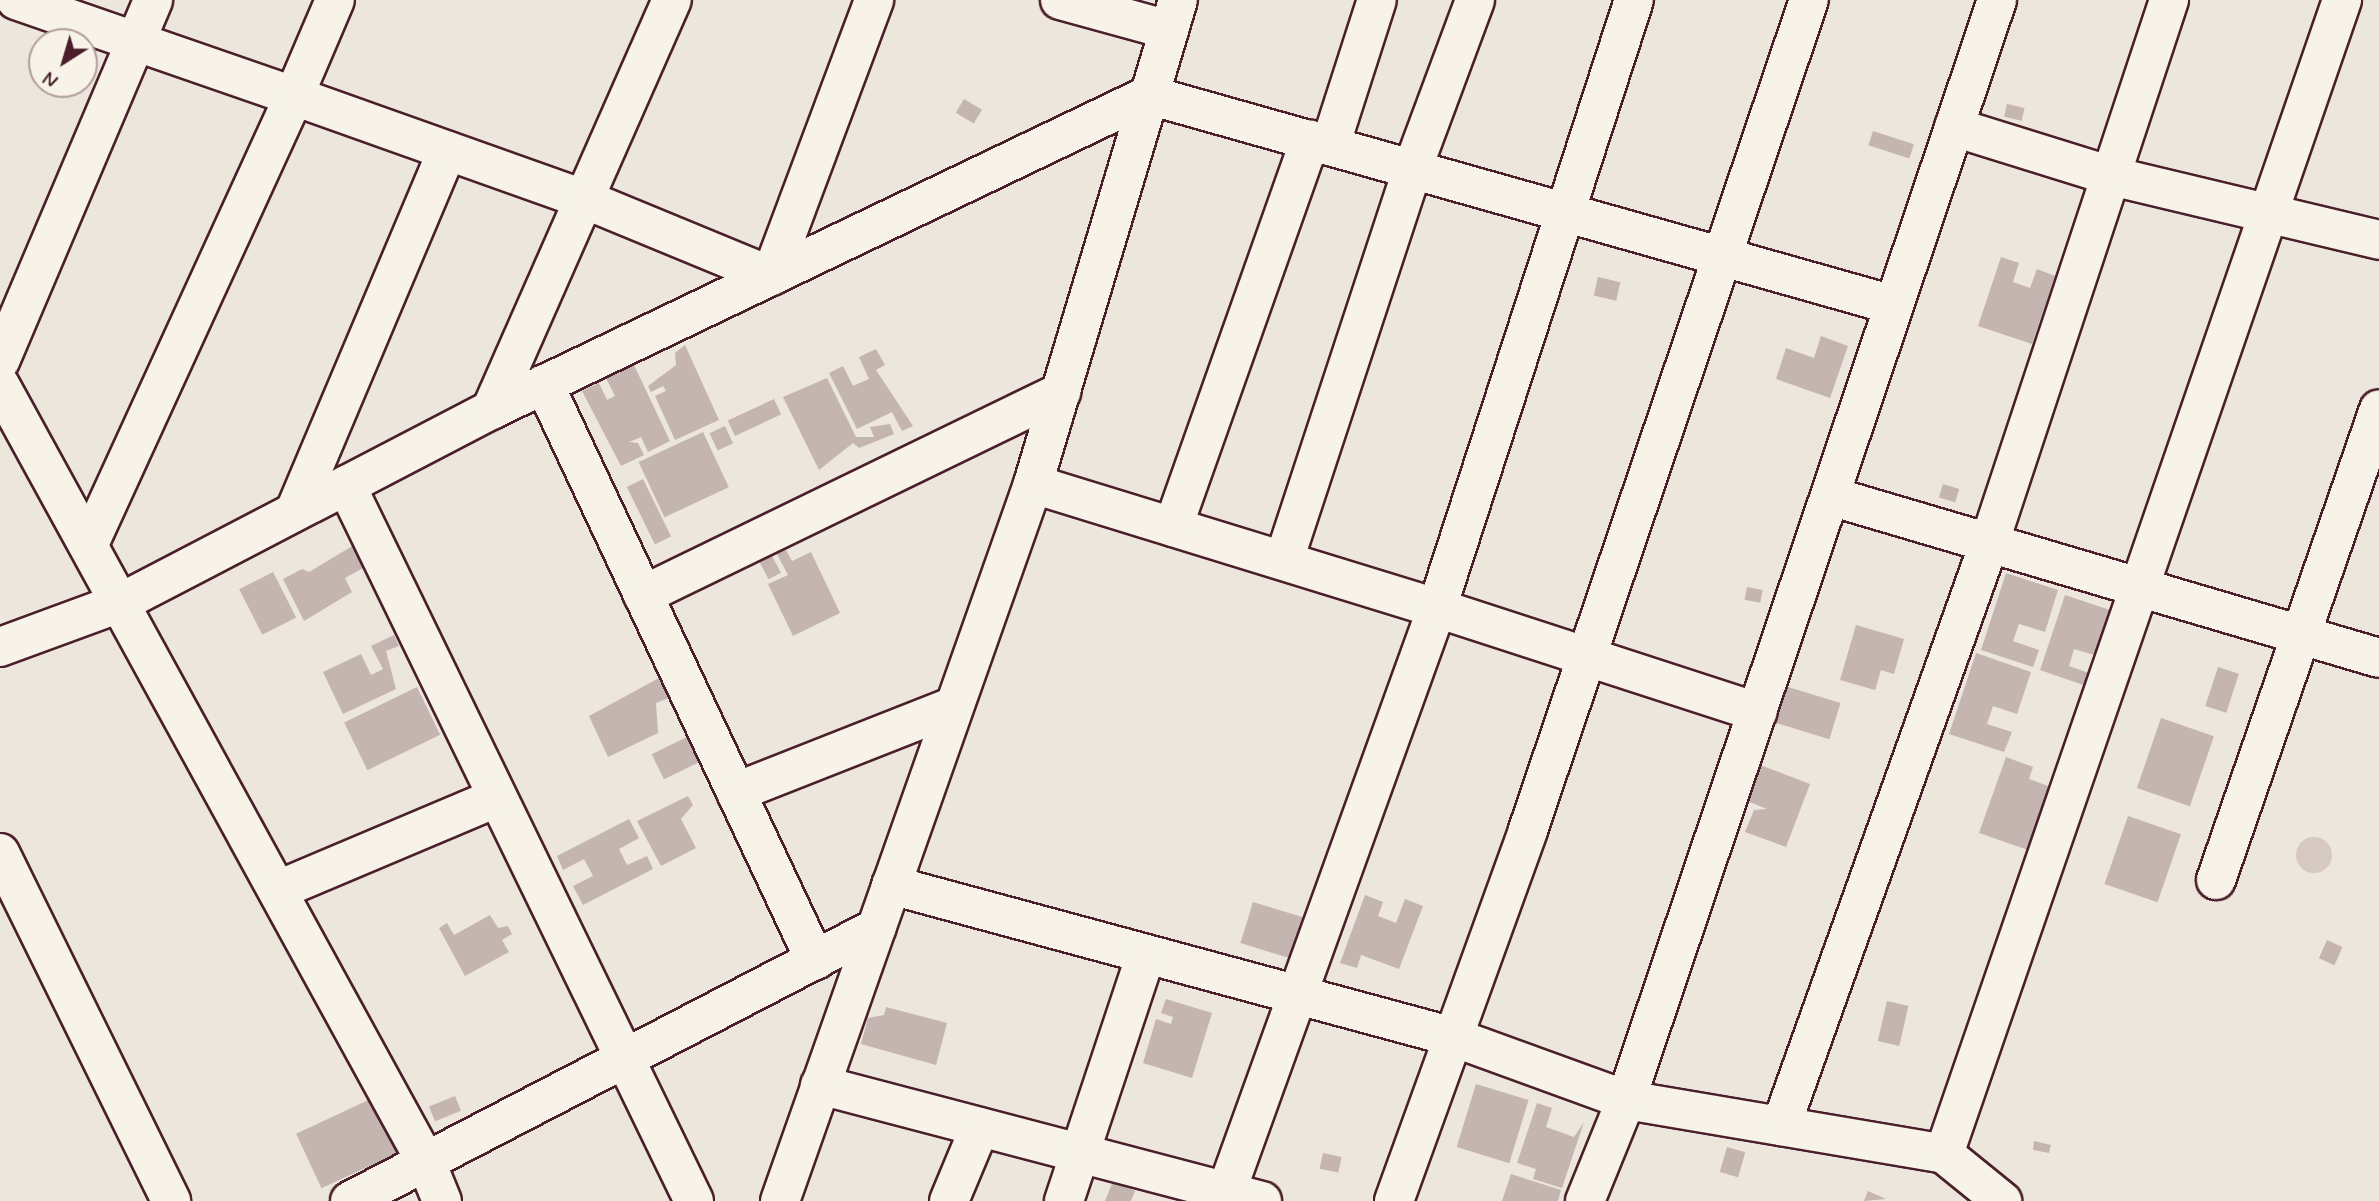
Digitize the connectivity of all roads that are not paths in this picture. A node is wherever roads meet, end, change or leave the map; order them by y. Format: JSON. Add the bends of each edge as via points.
{"nodes":[{"id":1,"x":16,"y":0,"type":"edge"},
{"id":2,"x":153,"y":0,"type":"edge"},
{"id":3,"x":335,"y":0,"type":"edge"},
{"id":4,"x":672,"y":0,"type":"edge"},
{"id":5,"x":874,"y":0,"type":"edge"},
{"id":6,"x":1060,"y":0,"type":"edge"},
{"id":7,"x":1377,"y":0,"type":"edge"},
{"id":8,"x":1475,"y":0,"type":"edge"},
{"id":9,"x":1634,"y":0,"type":"edge"},
{"id":10,"x":1810,"y":0,"type":"edge"},
{"id":11,"x":1997,"y":0,"type":"edge"},
{"id":12,"x":2169,"y":0,"type":"edge"},
{"id":13,"x":2342,"y":0,"type":"edge"},
{"id":14,"x":1173,"y":15,"type":"edge"},
{"id":15,"x":137,"y":37,"type":"junction"},
{"id":16,"x":1149,"y":95,"type":"junction"},
{"id":17,"x":294,"y":96,"type":"junction"},
{"id":18,"x":1954,"y":127,"type":"junction"},
{"id":19,"x":1320,"y":143,"type":"junction"},
{"id":20,"x":447,"y":151,"type":"junction"},
{"id":21,"x":1413,"y":167,"type":"junction"},
{"id":22,"x":2111,"y":176,"type":"junction"},
{"id":23,"x":584,"y":199,"type":"junction"},
{"id":24,"x":1563,"y":211,"type":"junction"},
{"id":25,"x":2269,"y":214,"type":"junction"},
{"id":26,"x":2379,"y":240,"type":"edge"},
{"id":27,"x":1722,"y":256,"type":"junction"},
{"id":28,"x":772,"y":276,"type":"junction"},
{"id":29,"x":1893,"y":305,"type":"junction"},
{"id":30,"x":0,"y":362,"type":"edge"},
{"id":31,"x":544,"y":384,"type":"junction"},
{"id":32,"x":0,"y":385,"type":"edge"},
{"id":33,"x":1061,"y":392,"type":"junction"},
{"id":34,"x":2379,"y":409,"type":"edge"},
{"id":35,"x":491,"y":410,"type":"junction"},
{"id":36,"x":1033,"y":484,"type":"junction"},
{"id":37,"x":346,"y":485,"type":"junction"},
{"id":38,"x":1830,"y":496,"type":"junction"},
{"id":39,"x":295,"y":511,"type":"junction"},
{"id":40,"x":1173,"y":527,"type":"junction"},
{"id":41,"x":1990,"y":541,"type":"junction"},
{"id":42,"x":89,"y":544,"type":"junction"},
{"id":43,"x":1283,"y":560,"type":"junction"},
{"id":44,"x":2141,"y":590,"type":"junction"},
{"id":45,"x":643,"y":594,"type":"junction"},
{"id":46,"x":122,"y":602,"type":"junction"},
{"id":47,"x":1437,"y":608,"type":"junction"},
{"id":48,"x":2300,"y":637,"type":"junction"},
{"id":49,"x":0,"y":647,"type":"edge"},
{"id":50,"x":1585,"y":656,"type":"junction"},
{"id":51,"x":2379,"y":658,"type":"edge"},
{"id":52,"x":952,"y":707,"type":"junction"},
{"id":53,"x":1758,"y":712,"type":"junction"},
{"id":54,"x":736,"y":792,"type":"junction"},
{"id":55,"x":496,"y":798,"type":"junction"},
{"id":56,"x":0,"y":853,"type":"edge"},
{"id":57,"x":2216,"y":880,"type":"dead end"},
{"id":58,"x":891,"y":885,"type":"junction"},
{"id":59,"x":278,"y":890,"type":"junction"},
{"id":60,"x":876,"y":928,"type":"junction"},
{"id":61,"x":1146,"y":954,"type":"junction"},
{"id":62,"x":815,"y":960,"type":"junction"},
{"id":63,"x":1299,"y":996,"type":"junction"},
{"id":64,"x":1450,"y":1036,"type":"junction"},
{"id":65,"x":622,"y":1060,"type":"junction"},
{"id":66,"x":820,"y":1085,"type":"junction"},
{"id":67,"x":1626,"y":1100,"type":"junction"},
{"id":68,"x":1781,"y":1126,"type":"junction"},
{"id":69,"x":980,"y":1127,"type":"junction"},
{"id":70,"x":1077,"y":1152,"type":"junction"},
{"id":71,"x":1944,"y":1154,"type":"junction"},
{"id":72,"x":426,"y":1161,"type":"junction"},
{"id":73,"x":1237,"y":1198,"type":"edge"},
{"id":74,"x":171,"y":1201,"type":"edge"},
{"id":75,"x":350,"y":1201,"type":"edge"},
{"id":76,"x":442,"y":1201,"type":"edge"},
{"id":77,"x":694,"y":1201,"type":"edge"},
{"id":78,"x":780,"y":1201,"type":"edge"},
{"id":79,"x":949,"y":1201,"type":"edge"},
{"id":80,"x":1064,"y":1201,"type":"edge"},
{"id":81,"x":1394,"y":1201,"type":"edge"},
{"id":82,"x":1585,"y":1201,"type":"edge"},
{"id":83,"x":2002,"y":1201,"type":"edge"}],
"edges":[{"from":1,"to":15,"type":"street"},
{"from":2,"to":15,"type":"street"},
{"from":3,"to":17,"type":"street"},
{"from":4,"to":23,"type":"street"},
{"from":5,"to":28,"type":"street"},
{"from":6,"to":14,"type":"street"},
{"from":7,"to":19,"type":"street"},
{"from":8,"to":21,"type":"street"},
{"from":9,"to":24,"type":"street"},
{"from":10,"to":27,"type":"street"},
{"from":11,"to":18,"type":"street"},
{"from":12,"to":22,"type":"street"},
{"from":13,"to":25,"type":"street"},
{"from":14,"to":16,"type":"street"},
{"from":15,"to":17,"type":"street"},
{"from":15,"to":30,"type":"street"},
{"from":16,"to":19,"type":"street"},
{"from":16,"to":28,"type":"street"},
{"from":16,"to":33,"type":"street"},
{"from":17,"to":20,"type":"street"},
{"from":17,"to":42,"type":"street"},
{"from":18,"to":22,"type":"street"},
{"from":18,"to":29,"type":"street"},
{"from":19,"to":21,"type":"street"},
{"from":19,"to":40,"type":"street"},
{"from":20,"to":23,"type":"street"},
{"from":20,"to":39,"type":"street"},
{"from":21,"to":24,"type":"street"},
{"from":21,"to":43,"type":"street"},
{"from":22,"to":25,"type":"street"},
{"from":22,"to":41,"type":"street"},
{"from":23,"to":28,"type":"street"},
{"from":23,"to":35,"type":"street"},
{"from":24,"to":27,"type":"street"},
{"from":24,"to":47,"type":"street"},
{"from":25,"to":26,"type":"street"},
{"from":25,"to":44,"type":"street"},
{"from":27,"to":29,"type":"street"},
{"from":27,"to":50,"type":"street"},
{"from":28,"to":31,"type":"street"},
{"from":29,"to":38,"type":"street"},
{"from":31,"to":35,"type":"street"},
{"from":31,"to":45,"type":"street"},
{"from":32,"to":42,"type":"street"},
{"from":33,"to":36,"type":"street"},
{"from":33,"to":45,"type":"street"},
{"from":34,"to":48,"type":"street"},
{"from":35,"to":37,"type":"street"},
{"from":36,"to":40,"type":"street"},
{"from":36,"to":52,"type":"street"},
{"from":37,"to":39,"type":"street"},
{"from":37,"to":55,"type":"street"},
{"from":38,"to":41,"type":"street"},
{"from":38,"to":53,"type":"street"},
{"from":39,"to":46,"type":"street"},
{"from":40,"to":43,"type":"street"},
{"from":41,"to":44,"type":"street"},
{"from":41,"to":68,"type":"street"},
{"from":42,"to":46,"type":"street"},
{"from":43,"to":47,"type":"street"},
{"from":44,"to":48,"type":"street"},
{"from":44,"to":71,"type":"street"},
{"from":45,"to":54,"type":"street"},
{"from":46,"to":49,"type":"street"},
{"from":46,"to":59,"type":"street"},
{"from":47,"to":50,"type":"street"},
{"from":47,"to":63,"type":"street"},
{"from":48,"to":51,"type":"street"},
{"from":48,"to":57,"type":"street"},
{"from":50,"to":53,"type":"street"},
{"from":50,"to":64,"type":"street","via":[[1528,830]]},
{"from":52,"to":54,"type":"street"},
{"from":52,"to":58,"type":"street"},
{"from":53,"to":67,"type":"street"},
{"from":54,"to":62,"type":"street"},
{"from":55,"to":59,"type":"street"},
{"from":55,"to":65,"type":"street"},
{"from":56,"to":74,"type":"street"},
{"from":58,"to":60,"type":"street"},
{"from":58,"to":61,"type":"street"},
{"from":59,"to":72,"type":"street"},
{"from":60,"to":62,"type":"street"},
{"from":60,"to":66,"type":"street"},
{"from":61,"to":63,"type":"street"},
{"from":61,"to":70,"type":"street"},
{"from":62,"to":65,"type":"street"},
{"from":63,"to":64,"type":"street"},
{"from":63,"to":73,"type":"street"},
{"from":64,"to":67,"type":"street"},
{"from":64,"to":81,"type":"street"},
{"from":65,"to":72,"type":"street"},
{"from":65,"to":77,"type":"street"},
{"from":66,"to":69,"type":"street"},
{"from":66,"to":78,"type":"street"},
{"from":67,"to":68,"type":"street"},
{"from":67,"to":82,"type":"street"},
{"from":68,"to":71,"type":"street"},
{"from":69,"to":70,"type":"street"},
{"from":69,"to":79,"type":"street"},
{"from":70,"to":73,"type":"street"},
{"from":70,"to":80,"type":"street"},
{"from":71,"to":83,"type":"street"},
{"from":72,"to":75,"type":"street"},
{"from":72,"to":76,"type":"street"}]}
